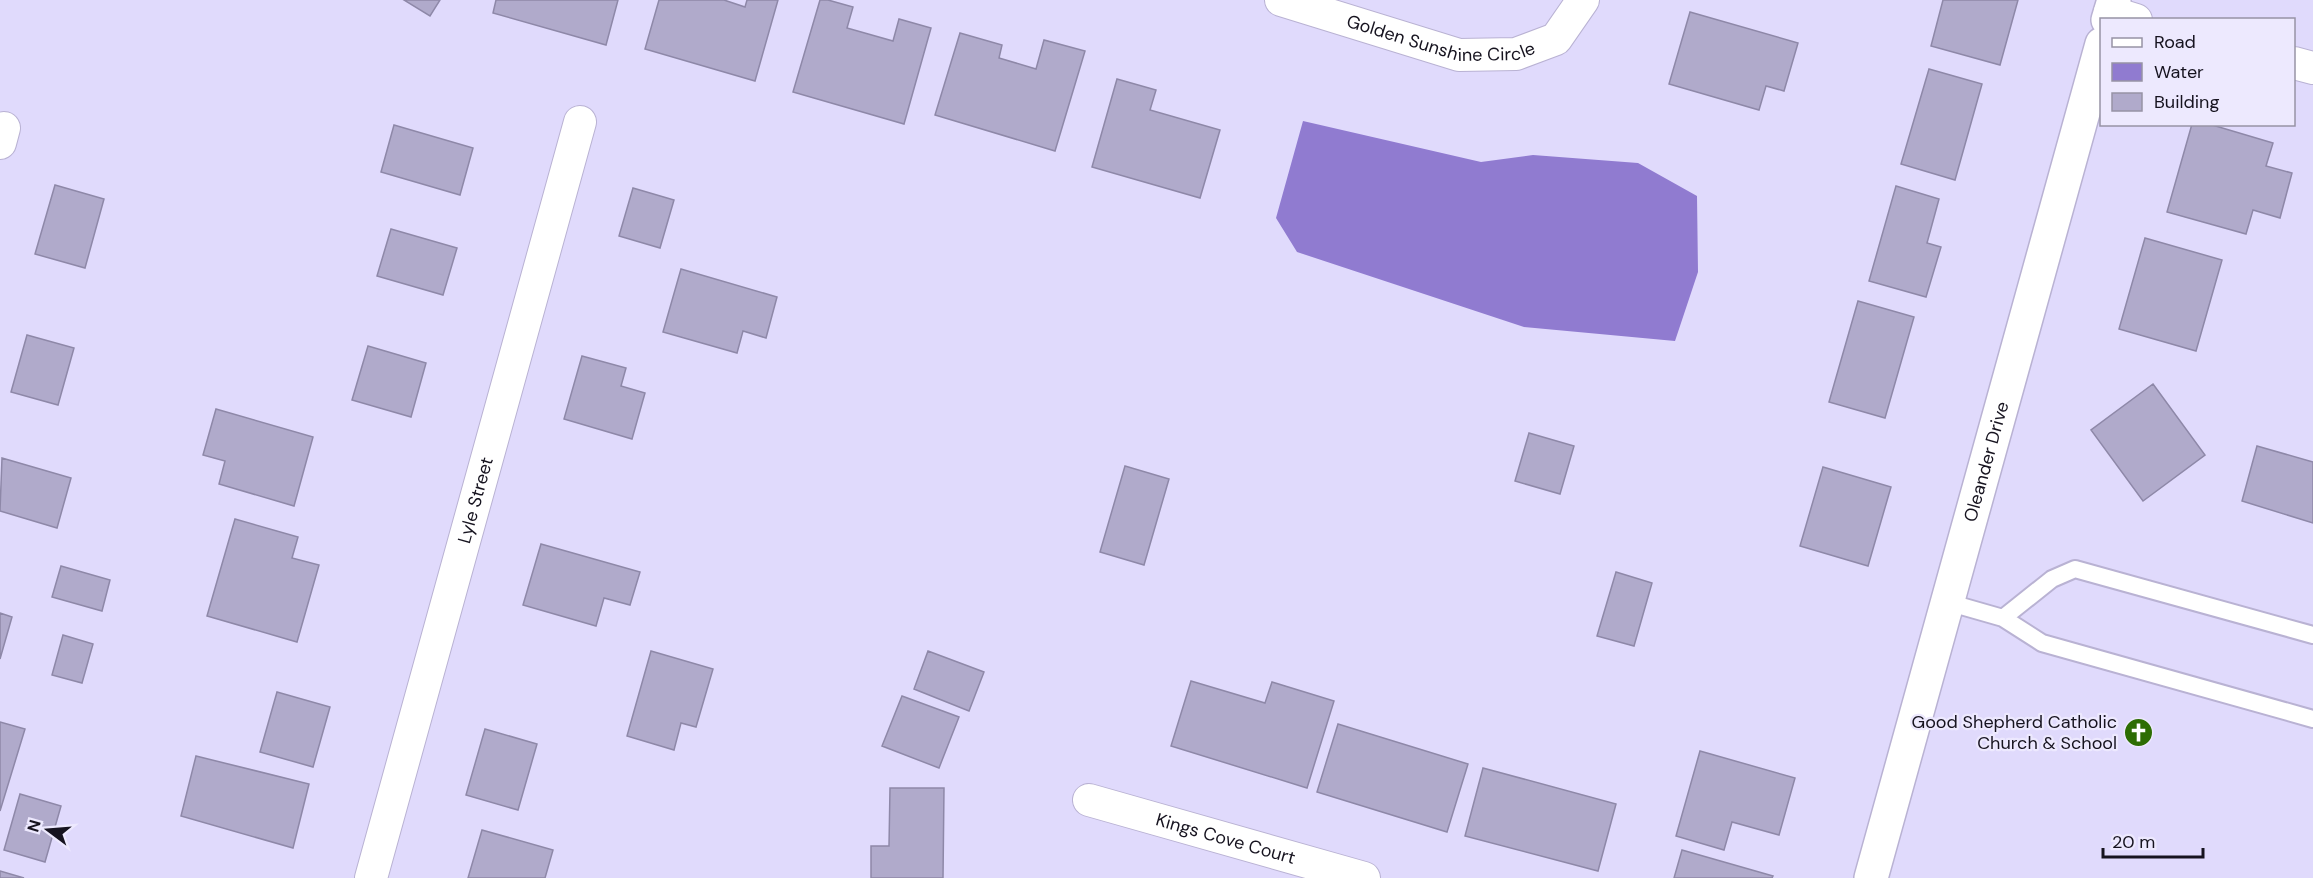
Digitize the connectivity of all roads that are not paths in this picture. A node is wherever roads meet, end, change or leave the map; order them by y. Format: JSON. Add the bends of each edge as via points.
{"nodes":[{"id":1,"x":1281,"y":0,"type":"edge"},
{"id":2,"x":1582,"y":0,"type":"edge"},
{"id":3,"x":2100,"y":51,"type":"edge"},
{"id":4,"x":2295,"y":63,"type":"edge"},
{"id":5,"x":2313,"y":68,"type":"edge"},
{"id":6,"x":580,"y":122,"type":"dead end"},
{"id":7,"x":1947,"y":602,"type":"junction"},
{"id":8,"x":2003,"y":618,"type":"junction"},
{"id":9,"x":2313,"y":635,"type":"edge"},
{"id":10,"x":2313,"y":719,"type":"edge"},
{"id":11,"x":1089,"y":800,"type":"dead end"},
{"id":12,"x":371,"y":878,"type":"edge"},
{"id":13,"x":1364,"y":878,"type":"edge"},
{"id":14,"x":1871,"y":878,"type":"edge"}],
"edges":[{"from":1,"to":2,"type":"street","name":"Golden Sunshine Circle","via":[[1459,55],[1516,54],[1556,39]]},
{"from":3,"to":7,"type":"street","name":"Oleander Drive"},
{"from":4,"to":5,"type":"street"},
{"from":6,"to":12,"type":"street","name":"Lyle Street"},
{"from":7,"to":8,"type":"lane"},
{"from":7,"to":14,"type":"street","name":"Oleander Drive"},
{"from":8,"to":9,"type":"lane","via":[[2052,579],[2075,569]]},
{"from":8,"to":10,"type":"lane","via":[[2042,643]]},
{"from":11,"to":13,"type":"street","name":"Kings Cove Court"}]}
